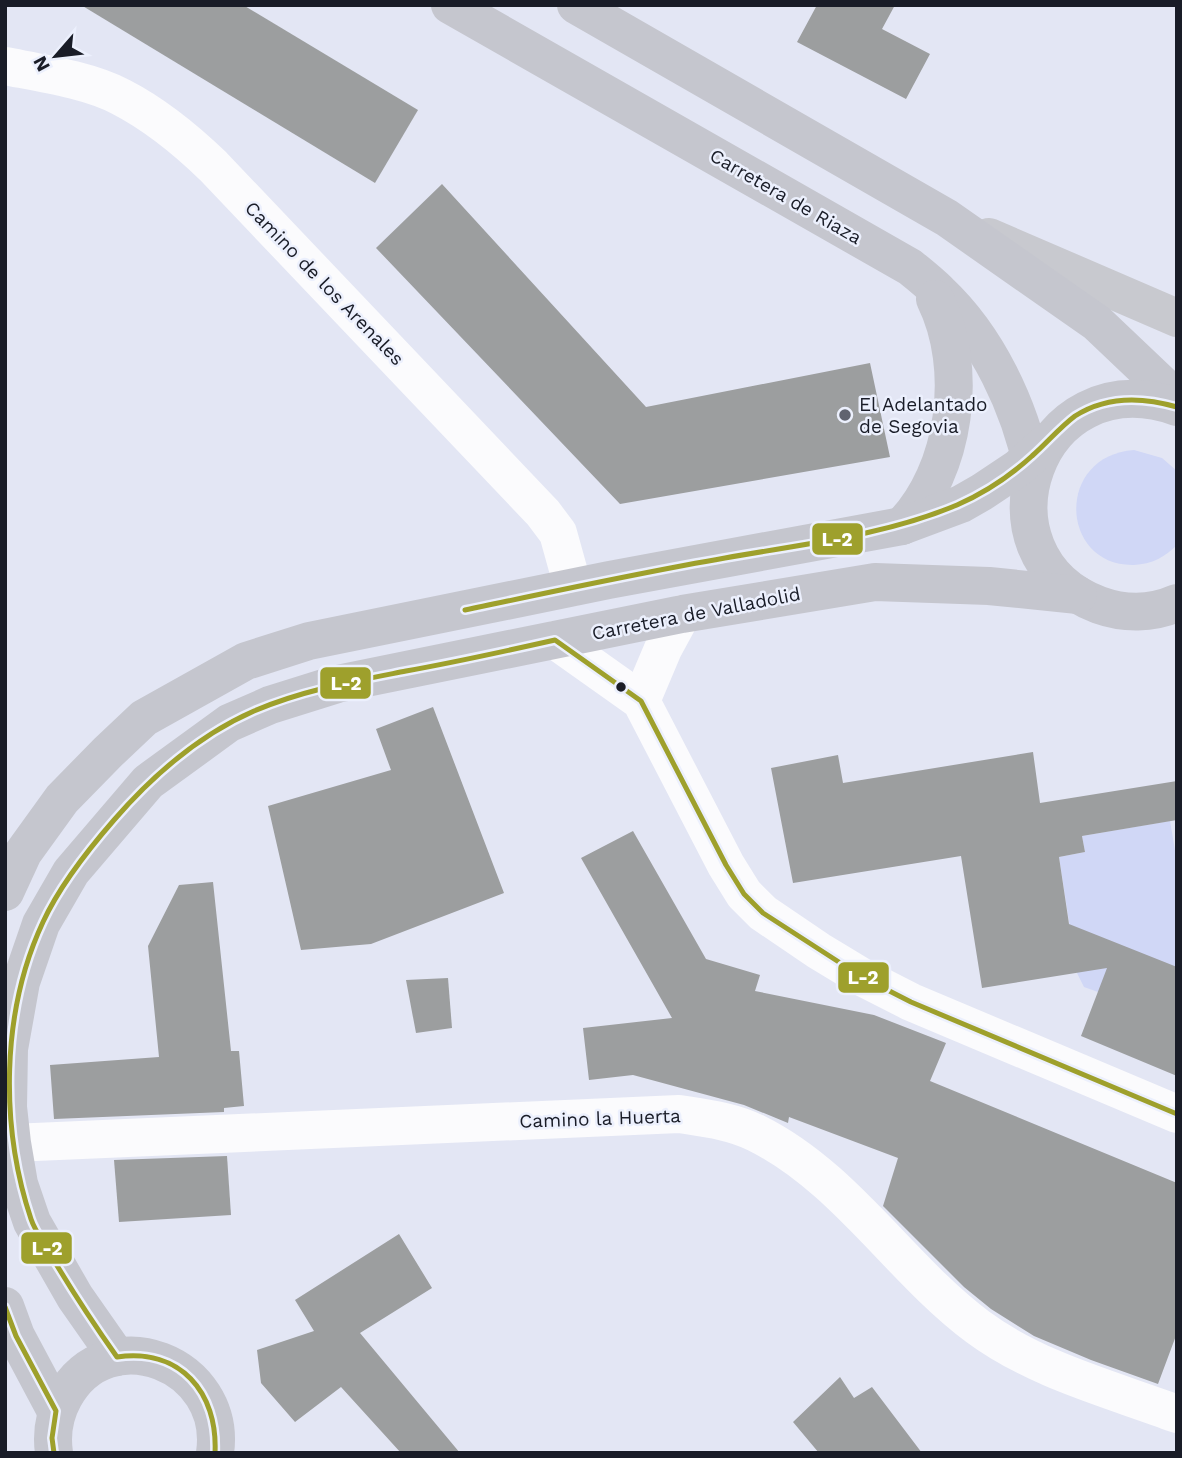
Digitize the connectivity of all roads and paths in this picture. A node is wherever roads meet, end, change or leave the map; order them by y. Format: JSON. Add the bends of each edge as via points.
{"nodes":[{"id":1,"x":450,"y":5,"type":"edge"},
{"id":2,"x":576,"y":5,"type":"edge"},
{"id":3,"x":5,"y":66,"type":"edge"},
{"id":4,"x":947,"y":218,"type":"junction"},
{"id":5,"x":910,"y":267,"type":"junction"},
{"id":6,"x":1177,"y":318,"type":"edge"},
{"id":7,"x":1177,"y":400,"type":"edge"},
{"id":8,"x":1177,"y":407,"type":"edge"},
{"id":9,"x":1038,"y":456,"type":"junction"},
{"id":10,"x":902,"y":526,"type":"junction"},
{"id":11,"x":573,"y":587,"type":"junction"},
{"id":12,"x":1078,"y":595,"type":"junction"},
{"id":13,"x":1177,"y":603,"type":"edge"},
{"id":14,"x":682,"y":614,"type":"junction"},
{"id":15,"x":555,"y":640,"type":"junction"},
{"id":16,"x":641,"y":701,"type":"junction"},
{"id":17,"x":5,"y":892,"type":"edge"},
{"id":18,"x":1177,"y":1114,"type":"edge"},
{"id":19,"x":12,"y":1143,"type":"junction"},
{"id":20,"x":5,"y":1306,"type":"edge"},
{"id":21,"x":117,"y":1357,"type":"junction"},
{"id":22,"x":56,"y":1411,"type":"junction"},
{"id":23,"x":1177,"y":1414,"type":"edge"},
{"id":24,"x":54,"y":1453,"type":"edge"},
{"id":25,"x":215,"y":1453,"type":"edge"}],
"edges":[{"from":1,"to":5,"type":"highway","name":"Carretera de Riaza"},
{"from":2,"to":4,"type":"highway"},
{"from":3,"to":11,"type":"street","name":"Camino de los Arenales","via":[[120,96],[180,134],[543,513],[558,533]]},
{"from":4,"to":6,"type":"main road"},
{"from":4,"to":7,"type":"highway","via":[[1097,323]]},
{"from":5,"to":9,"type":"highway","name":"Carretera de Riaza","via":[[940,292],[979,339]]},
{"from":5,"to":10,"type":"highway","via":[[937,303],[949,337],[954,380],[944,448],[928,490]]},
{"from":8,"to":9,"type":"highway","via":[[1144,398],[1109,401],[1076,415]]},
{"from":9,"to":10,"type":"highway","via":[[961,504]]},
{"from":9,"to":12,"type":"highway","via":[[1029,506],[1035,541],[1052,572]]},
{"from":10,"to":11,"type":"highway"},
{"from":11,"to":17,"type":"highway","via":[[309,641],[246,661],[144,718],[108,752],[62,799],[23,853]]},
{"from":12,"to":13,"type":"highway","via":[[1124,611]]},
{"from":12,"to":14,"type":"highway","name":"Carretera de Valladolid","via":[[875,582]]},
{"from":14,"to":15,"type":"highway","name":"Carretera de Valladolid"},
{"from":14,"to":16,"type":"street"},
{"from":15,"to":16,"type":"street"},
{"from":15,"to":19,"type":"highway","name":"Carretera de Valladolid","via":[[337,684],[271,705],[229,723],[148,782],[71,873],[41,924],[21,982],[9,1049]]},
{"from":16,"to":18,"type":"street","via":[[726,865],[763,913],[911,1002]]},
{"from":19,"to":21,"type":"highway","name":"Carretera de Valladolid","via":[[32,1222],[75,1297]]},
{"from":19,"to":23,"type":"street","name":"Camino la Huerta","via":[[679,1114],[722,1120],[754,1132],[823,1178],[931,1287],[1006,1346]]},
{"from":20,"to":22,"type":"highway"},
{"from":21,"to":22,"type":"highway","via":[[90,1368],[70,1386]]},
{"from":21,"to":25,"type":"highway","via":[[141,1355],[186,1374],[203,1392],[214,1414]]},
{"from":22,"to":24,"type":"highway"}]}
